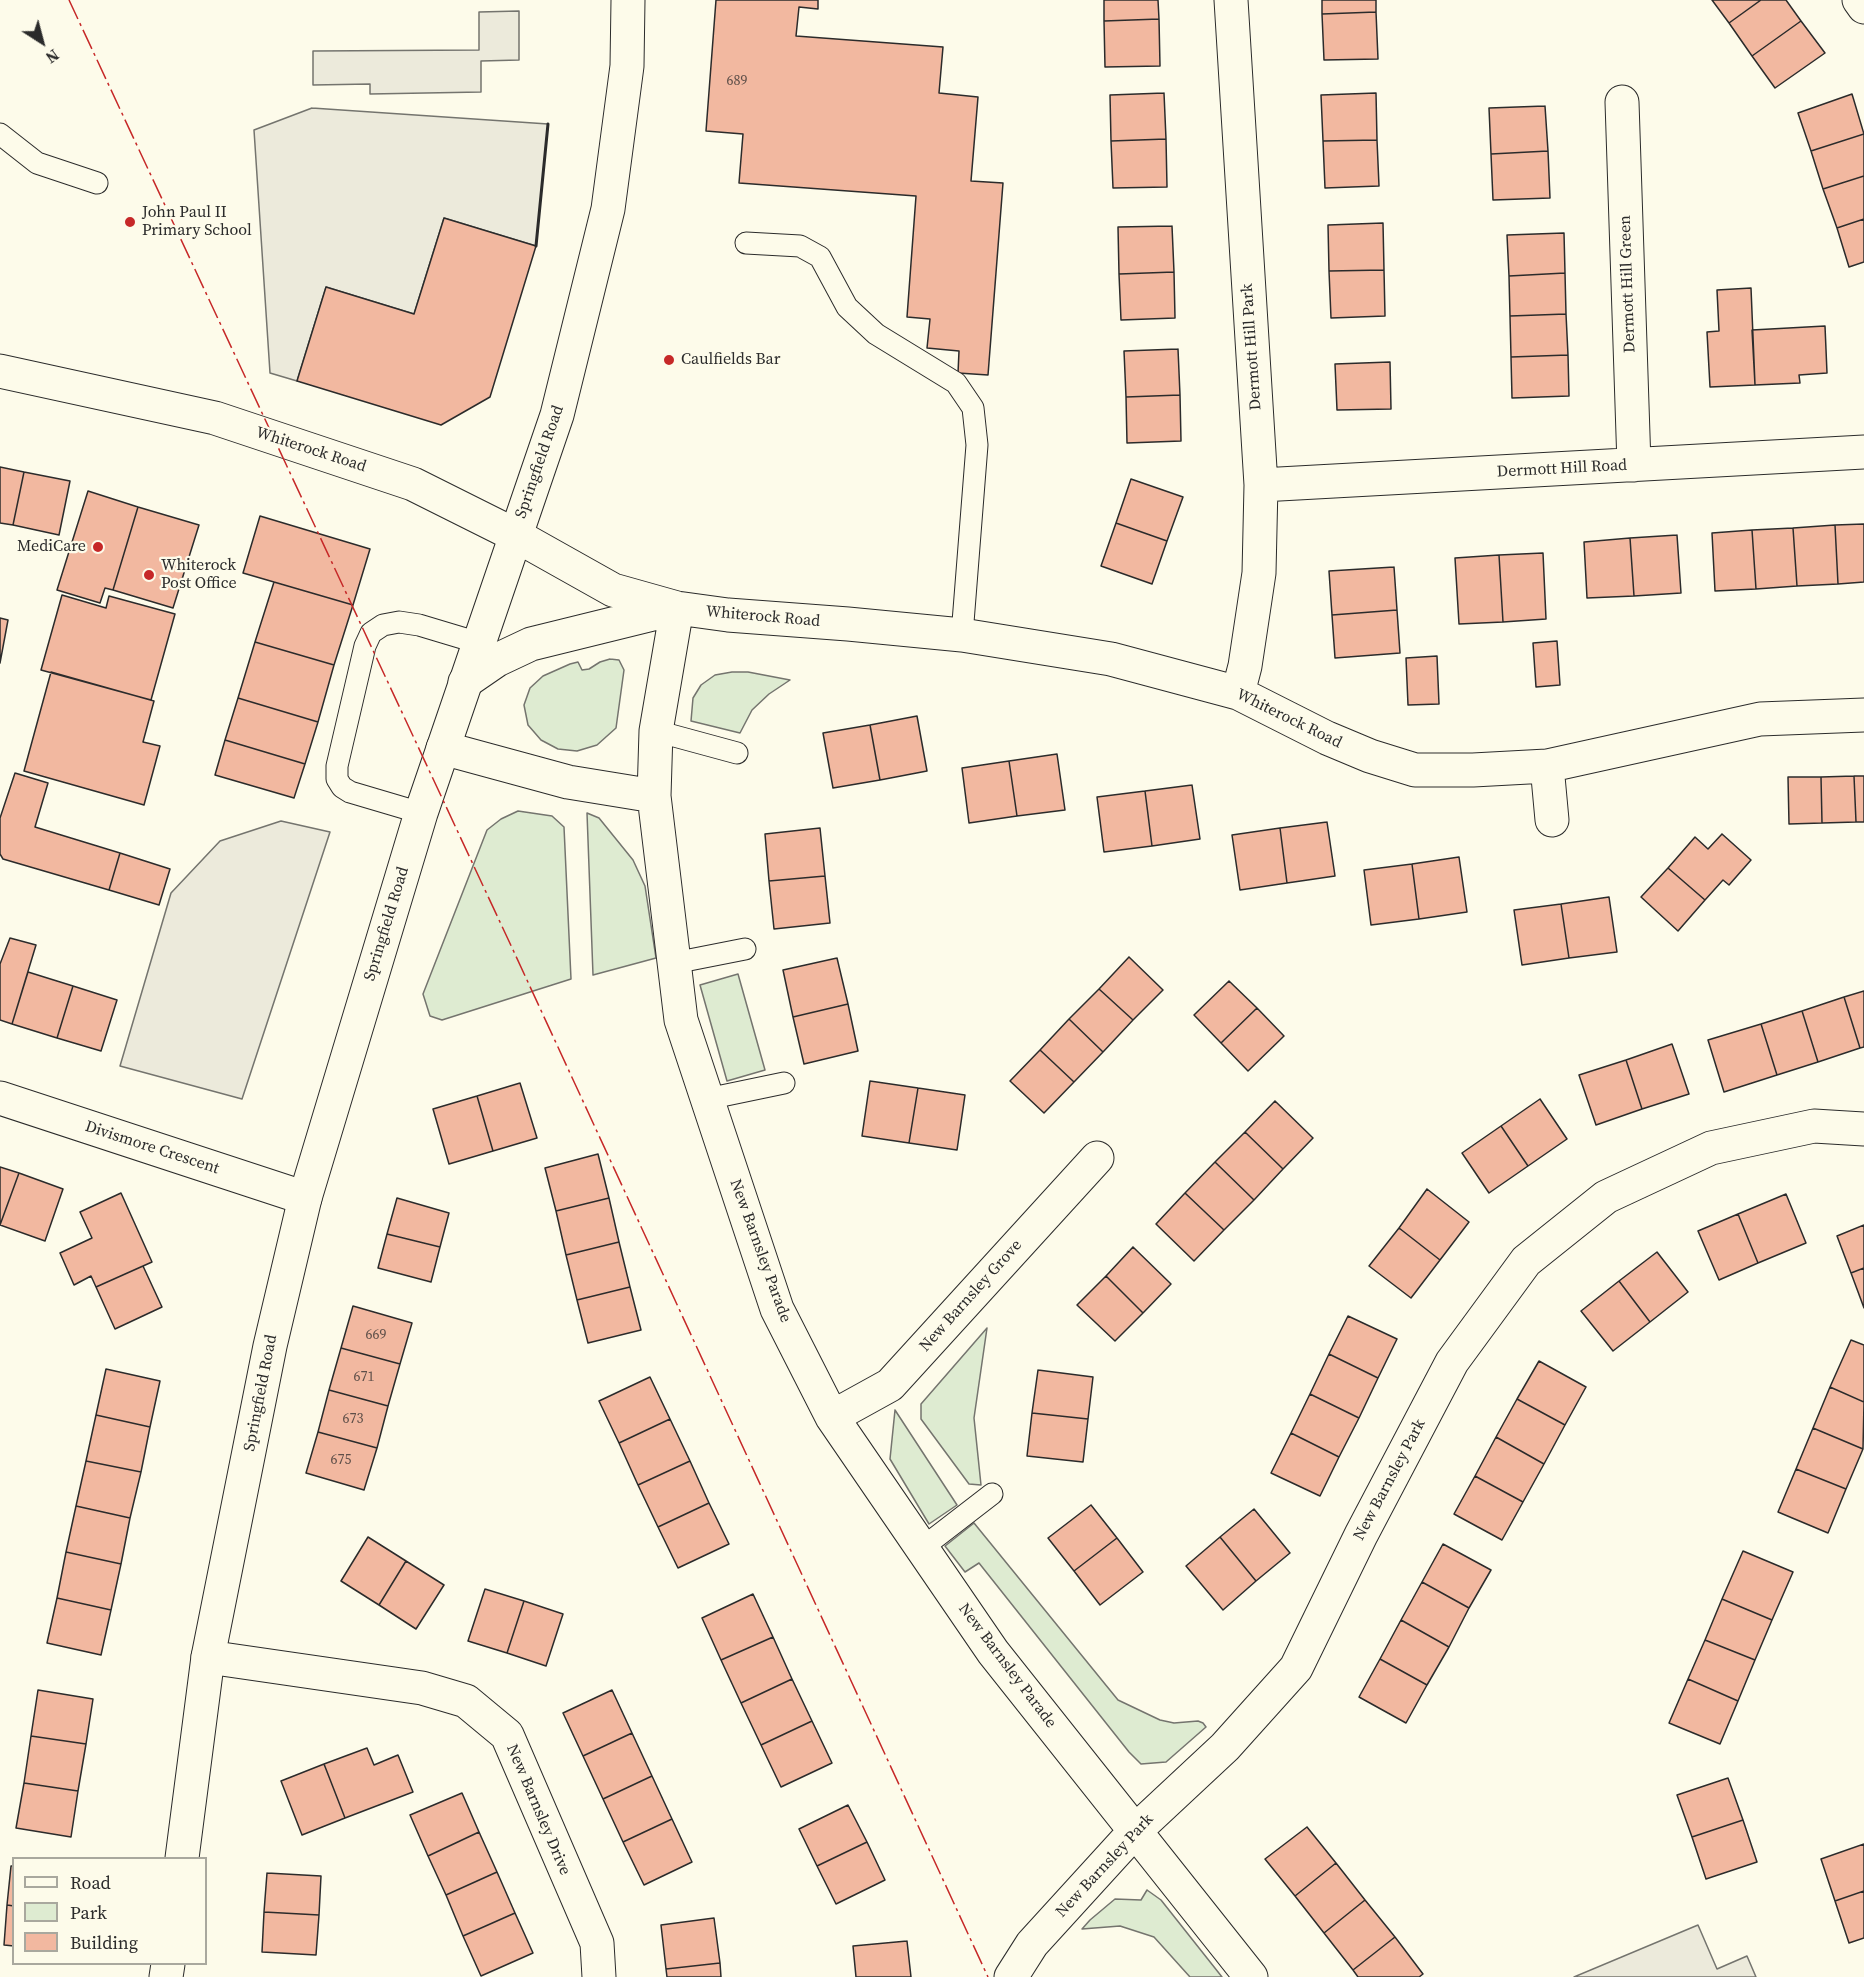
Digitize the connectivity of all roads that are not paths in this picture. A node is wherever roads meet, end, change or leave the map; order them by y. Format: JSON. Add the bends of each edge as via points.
{"nodes":[{"id":1,"x":628,"y":0,"type":"edge"},
{"id":2,"x":1231,"y":0,"type":"edge"},
{"id":3,"x":1859,"y":0,"type":"edge"},
{"id":4,"x":1864,"y":8,"type":"edge"},
{"id":5,"x":1622,"y":102,"type":"dead end"},
{"id":6,"x":0,"y":134,"type":"edge"},
{"id":7,"x":97,"y":183,"type":"dead end"},
{"id":8,"x":746,"y":243,"type":"dead end"},
{"id":9,"x":0,"y":371,"type":"edge"},
{"id":10,"x":1864,"y":452,"type":"edge"},
{"id":11,"x":1634,"y":465,"type":"junction"},
{"id":12,"x":1260,"y":485,"type":"junction"},
{"id":13,"x":515,"y":535,"type":"junction"},
{"id":14,"x":677,"y":608,"type":"junction"},
{"id":15,"x":962,"y":635,"type":"junction"},
{"id":16,"x":478,"y":643,"type":"junction"},
{"id":17,"x":465,"y":682,"type":"junction"},
{"id":18,"x":1238,"y":693,"type":"junction"},
{"id":19,"x":1864,"y":715,"type":"edge"},
{"id":20,"x":656,"y":731,"type":"junction"},
{"id":21,"x":443,"y":748,"type":"junction"},
{"id":22,"x":737,"y":753,"type":"dead end"},
{"id":23,"x":1546,"y":766,"type":"junction"},
{"id":24,"x":654,"y":796,"type":"junction"},
{"id":25,"x":421,"y":813,"type":"junction"},
{"id":26,"x":1552,"y":820,"type":"dead end"},
{"id":27,"x":745,"y":949,"type":"dead end"},
{"id":28,"x":674,"y":963,"type":"junction"},
{"id":29,"x":784,"y":1083,"type":"dead end"},
{"id":30,"x":0,"y":1098,"type":"edge"},
{"id":31,"x":707,"y":1099,"type":"junction"},
{"id":32,"x":1864,"y":1129,"type":"edge"},
{"id":33,"x":1097,"y":1158,"type":"dead end"},
{"id":34,"x":305,"y":1198,"type":"junction"},
{"id":35,"x":832,"y":1417,"type":"junction"},
{"id":36,"x":992,"y":1494,"type":"dead end"},
{"id":37,"x":922,"y":1548,"type":"junction"},
{"id":38,"x":208,"y":1657,"type":"junction"},
{"id":39,"x":1135,"y":1831,"type":"junction"},
{"id":40,"x":182,"y":1857,"type":"edge"},
{"id":41,"x":599,"y":1977,"type":"edge"},
{"id":42,"x":1011,"y":1977,"type":"edge"},
{"id":43,"x":1251,"y":1977,"type":"edge"}],
"edges":[{"from":1,"to":13,"type":"main road","name":"Springfield Road","via":[[627,66],[609,209],[557,415]]},
{"from":2,"to":12,"type":"main road","name":"Dermott Hill Park"},
{"from":3,"to":4,"type":"main road"},
{"from":5,"to":11,"type":"main road","name":"Dermott Hill Green"},
{"from":6,"to":7,"type":"lane","via":[[37,163]]},
{"from":8,"to":15,"type":"lane","via":[[800,246],[820,257],[848,307],[876,334],[956,383],[973,408],[978,445]]},
{"from":9,"to":13,"type":"main road","name":"Whiterock Road","via":[[214,418],[413,484]]},
{"from":10,"to":11,"type":"main road","name":"Dermott Hill Road"},
{"from":11,"to":12,"type":"main road","name":"Dermott Hill Road"},
{"from":12,"to":18,"type":"main road","name":"Dermott Hill Park","via":[[1259,573]]},
{"from":13,"to":14,"type":"main road","name":"Whiterock Road","via":[[613,590]]},
{"from":13,"to":16,"type":"main road","name":"Springfield Road"},
{"from":14,"to":15,"type":"main road","name":"Whiterock Road"},
{"from":14,"to":17,"type":"main road","via":[[531,644],[496,660]]},
{"from":14,"to":20,"type":"main road","name":"New Barnsley Parade"},
{"from":15,"to":18,"type":"main road","name":"Whiterock Road","via":[[1111,659]]},
{"from":16,"to":17,"type":"main road","name":"Springfield Road"},
{"from":16,"to":25,"type":"lane","via":[[419,624],[399,622],[383,625],[371,633],[365,646],[337,779],[350,792]]},
{"from":17,"to":21,"type":"main road","name":"Springfield Road"},
{"from":18,"to":23,"type":"main road","name":"Whiterock Road","via":[[1327,738],[1415,770]]},
{"from":19,"to":23,"type":"main road","name":"Whiterock Road","via":[[1760,719]]},
{"from":20,"to":22,"type":"lane"},
{"from":20,"to":24,"type":"main road","name":"New Barnsley Parade"},
{"from":21,"to":24,"type":"main road","via":[[567,782]]},
{"from":21,"to":25,"type":"main road","name":"Springfield Road"},
{"from":23,"to":26,"type":"main road"},
{"from":24,"to":28,"type":"main road","name":"New Barnsley Parade"},
{"from":25,"to":34,"type":"main road","name":"Springfield Road"},
{"from":27,"to":28,"type":"lane"},
{"from":28,"to":31,"type":"main road","name":"New Barnsley Parade","via":[[681,1020]]},
{"from":29,"to":31,"type":"lane"},
{"from":30,"to":34,"type":"main road","name":"Divismore Crescent"},
{"from":31,"to":35,"type":"main road","name":"New Barnsley Parade","via":[[777,1309]]},
{"from":32,"to":39,"type":"main road","name":"New Barnsley Park","via":[[1814,1126],[1711,1148],[1606,1197],[1526,1261],[1452,1362],[1296,1668],[1225,1747]]},
{"from":33,"to":35,"type":"main road","name":"New Barnsley Grove","via":[[890,1385]]},
{"from":34,"to":38,"type":"main road","name":"Springfield Road","via":[[270,1346]]},
{"from":35,"to":37,"type":"main road","name":"New Barnsley Parade"},
{"from":36,"to":37,"type":"lane"},
{"from":37,"to":39,"type":"main road","name":"New Barnsley Parade","via":[[993,1652]]},
{"from":38,"to":40,"type":"main road","name":"Springfield Road"},
{"from":38,"to":41,"type":"main road","name":"New Barnsley Drive","via":[[422,1688],[466,1701],[507,1735],[597,1943]]},
{"from":39,"to":42,"type":"main road","name":"New Barnsley Park","via":[[1032,1944]]},
{"from":39,"to":43,"type":"main road","name":"New Barnsley Parade"}]}
